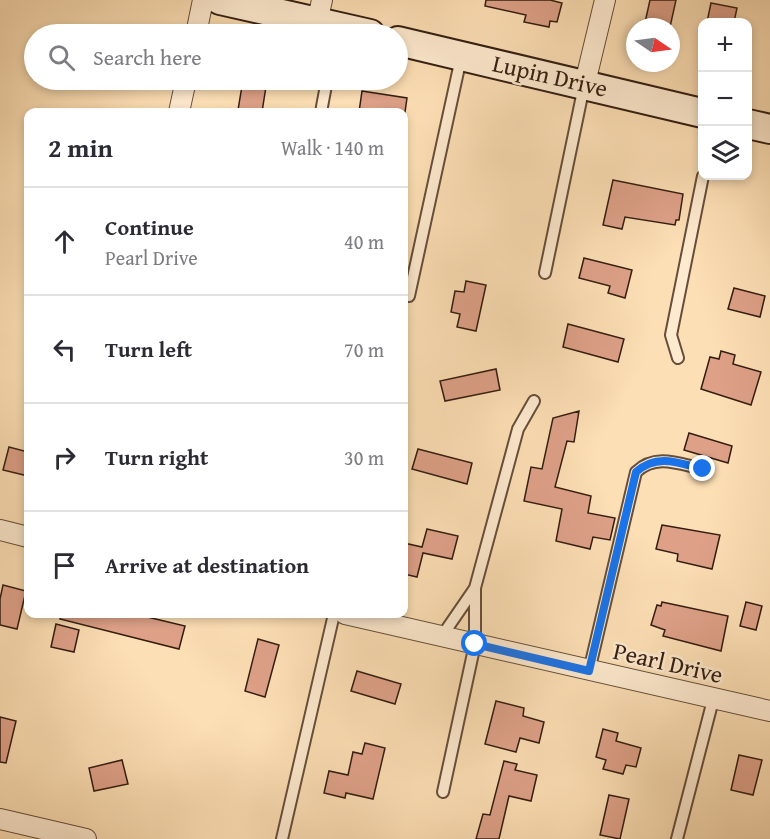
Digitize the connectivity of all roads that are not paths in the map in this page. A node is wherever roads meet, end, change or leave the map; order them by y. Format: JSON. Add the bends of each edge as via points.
{"nodes":[{"id":1,"x":203,"y":0,"type":"edge"},
{"id":2,"x":220,"y":0,"type":"edge"},
{"id":3,"x":605,"y":0,"type":"edge"},
{"id":4,"x":328,"y":21,"type":"edge"},
{"id":5,"x":198,"y":24,"type":"edge"},
{"id":6,"x":408,"y":43,"type":"edge"},
{"id":7,"x":462,"y":55,"type":"junction"},
{"id":8,"x":585,"y":83,"type":"junction"},
{"id":9,"x":184,"y":90,"type":"edge"},
{"id":10,"x":325,"y":90,"type":"edge"},
{"id":11,"x":180,"y":108,"type":"edge"},
{"id":12,"x":322,"y":108,"type":"edge"},
{"id":13,"x":698,"y":112,"type":"edge"},
{"id":14,"x":752,"y":125,"type":"edge"},
{"id":15,"x":770,"y":129,"type":"edge"},
{"id":16,"x":702,"y":180,"type":"edge"},
{"id":17,"x":545,"y":273,"type":"dead end"},
{"id":18,"x":409,"y":296,"type":"dead end"},
{"id":19,"x":678,"y":358,"type":"dead end"},
{"id":20,"x":534,"y":401,"type":"dead end"},
{"id":21,"x":703,"y":469,"type":"dead end"},
{"id":22,"x":0,"y":530,"type":"edge"},
{"id":23,"x":24,"y":536,"type":"edge"},
{"id":24,"x":475,"y":588,"type":"junction"},
{"id":25,"x":333,"y":618,"type":"edge"},
{"id":26,"x":362,"y":618,"type":"edge"},
{"id":27,"x":441,"y":636,"type":"junction"},
{"id":28,"x":475,"y":644,"type":"junction"},
{"id":29,"x":589,"y":671,"type":"junction"},
{"id":30,"x":713,"y":700,"type":"junction"},
{"id":31,"x":770,"y":711,"type":"edge"},
{"id":32,"x":443,"y":792,"type":"dead end"},
{"id":33,"x":0,"y":819,"type":"edge"},
{"id":34,"x":86,"y":839,"type":"edge"},
{"id":35,"x":282,"y":839,"type":"edge"},
{"id":36,"x":677,"y":839,"type":"edge"}],
"edges":[{"from":1,"to":5,"type":"street"},
{"from":2,"to":4,"type":"street"},
{"from":3,"to":8,"type":"street"},
{"from":6,"to":7,"type":"street","name":"Lupin Drive"},
{"from":7,"to":8,"type":"street","name":"Lupin Drive"},
{"from":7,"to":18,"type":"lane"},
{"from":8,"to":13,"type":"street","name":"Lupin Drive"},
{"from":8,"to":17,"type":"lane"},
{"from":9,"to":11,"type":"street"},
{"from":10,"to":12,"type":"lane"},
{"from":14,"to":15,"type":"street"},
{"from":16,"to":19,"type":"lane","via":[[671,335]]},
{"from":20,"to":24,"type":"lane","via":[[518,429]]},
{"from":21,"to":29,"type":"lane","via":[[662,459],[636,472]]},
{"from":22,"to":23,"type":"street"},
{"from":24,"to":27,"type":"lane"},
{"from":24,"to":28,"type":"lane"},
{"from":25,"to":35,"type":"lane"},
{"from":26,"to":27,"type":"street","name":"Pearl Drive"},
{"from":27,"to":28,"type":"street","name":"Pearl Drive"},
{"from":28,"to":29,"type":"street","name":"Pearl Drive"},
{"from":28,"to":32,"type":"lane"},
{"from":29,"to":30,"type":"street","name":"Pearl Drive"},
{"from":30,"to":31,"type":"street","name":"Pearl Drive"},
{"from":30,"to":36,"type":"lane"},
{"from":33,"to":34,"type":"street"}]}
